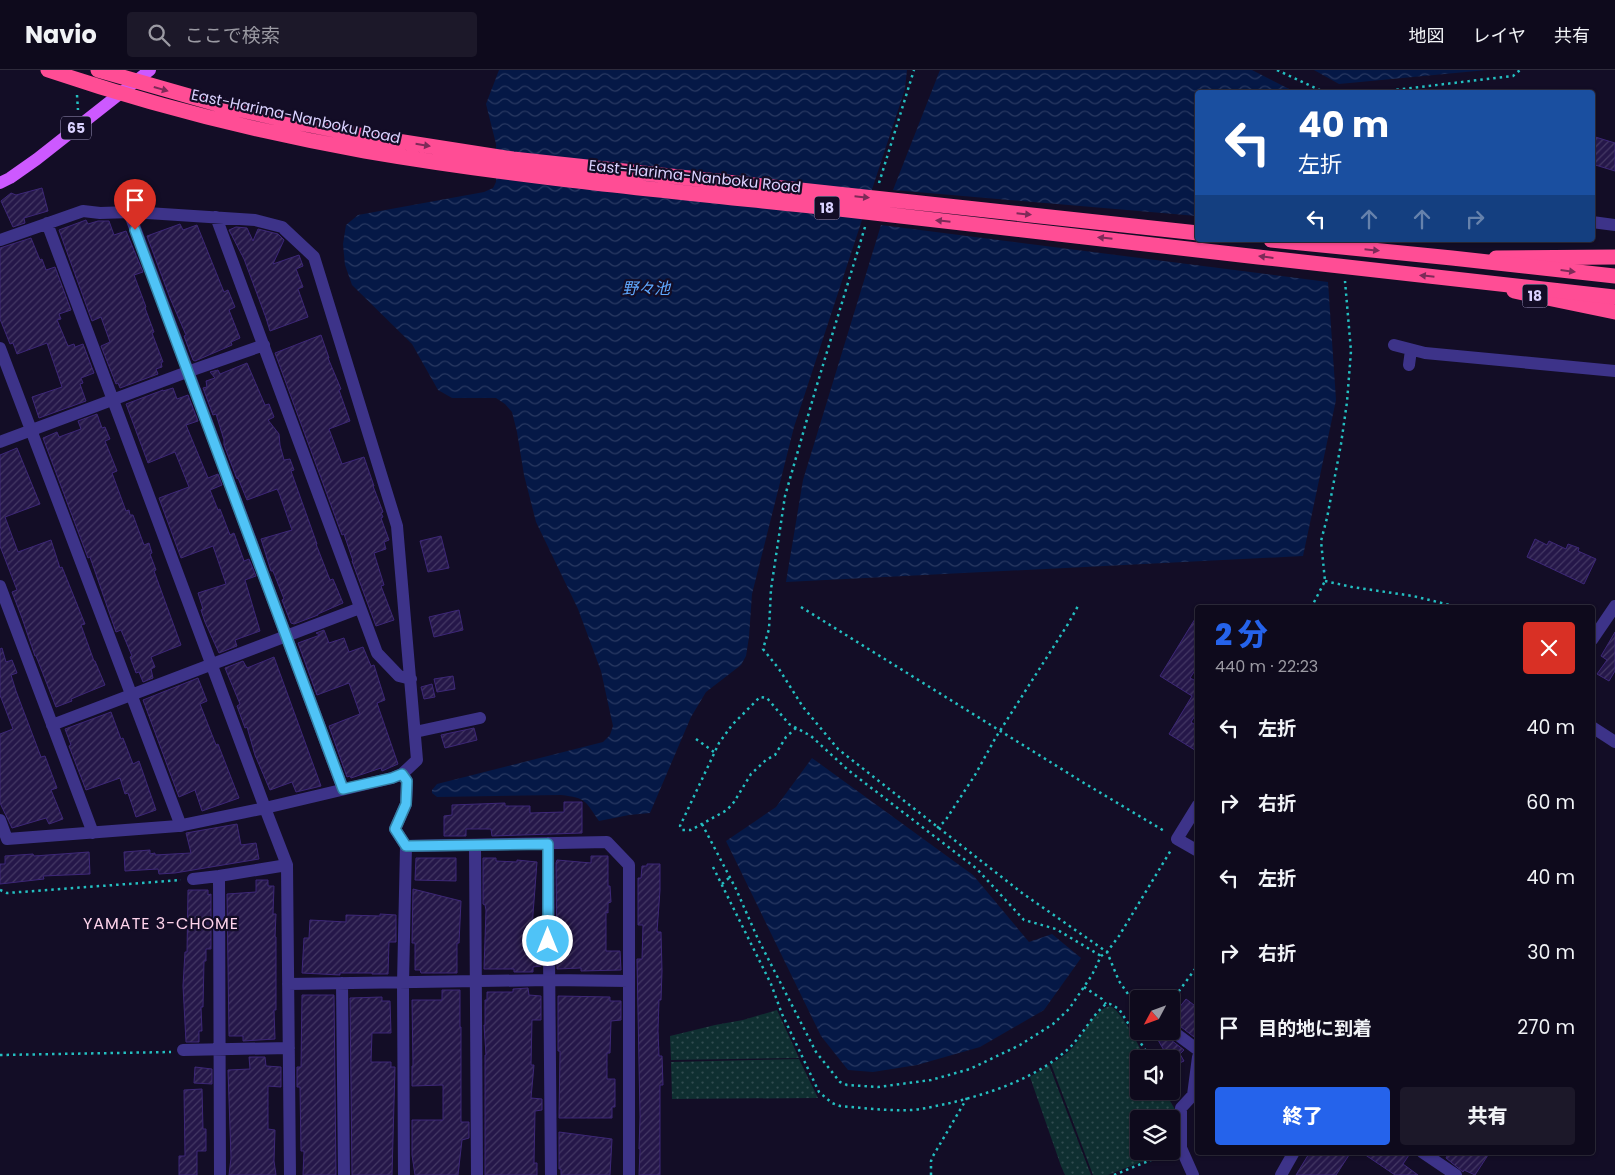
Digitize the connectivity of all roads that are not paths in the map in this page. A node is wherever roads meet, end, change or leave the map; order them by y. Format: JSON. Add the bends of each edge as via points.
{"nodes":[{"id":1,"x":48,"y":70,"type":"edge"},
{"id":2,"x":98,"y":70,"type":"edge"},
{"id":3,"x":150,"y":70,"type":"edge"},
{"id":4,"x":0,"y":183,"type":"edge"},
{"id":5,"x":128,"y":212,"type":"junction"},
{"id":6,"x":216,"y":217,"type":"junction"},
{"id":7,"x":1595,"y":222,"type":"edge"},
{"id":8,"x":47,"y":223,"type":"junction"},
{"id":9,"x":1615,"y":225,"type":"edge"},
{"id":10,"x":1195,"y":233,"type":"edge"},
{"id":11,"x":0,"y":240,"type":"edge"},
{"id":12,"x":1291,"y":242,"type":"edge"},
{"id":13,"x":1615,"y":257,"type":"edge"},
{"id":14,"x":1452,"y":258,"type":"junction"},
{"id":15,"x":1615,"y":276,"type":"edge"},
{"id":16,"x":1454,"y":279,"type":"junction"},
{"id":17,"x":1615,"y":297,"type":"edge"},
{"id":18,"x":1615,"y":312,"type":"edge"},
{"id":19,"x":264,"y":345,"type":"junction"},
{"id":20,"x":1394,"y":345,"type":"dead end"},
{"id":21,"x":0,"y":348,"type":"edge"},
{"id":22,"x":1411,"y":350,"type":"junction"},
{"id":23,"x":1409,"y":365,"type":"dead end"},
{"id":24,"x":1615,"y":371,"type":"edge"},
{"id":25,"x":187,"y":372,"type":"junction"},
{"id":26,"x":112,"y":400,"type":"junction"},
{"id":27,"x":31,"y":431,"type":"junction"},
{"id":28,"x":0,"y":442,"type":"edge"},
{"id":29,"x":0,"y":586,"type":"edge"},
{"id":30,"x":1615,"y":606,"type":"edge"},
{"id":31,"x":360,"y":608,"type":"junction"},
{"id":32,"x":286,"y":635,"type":"junction"},
{"id":33,"x":1595,"y":636,"type":"edge"},
{"id":34,"x":211,"y":664,"type":"junction"},
{"id":35,"x":411,"y":679,"type":"junction"},
{"id":36,"x":131,"y":695,"type":"junction"},
{"id":37,"x":480,"y":718,"type":"dead end"},
{"id":38,"x":52,"y":725,"type":"junction"},
{"id":39,"x":1595,"y":729,"type":"edge"},
{"id":40,"x":415,"y":732,"type":"junction"},
{"id":41,"x":1615,"y":742,"type":"edge"},
{"id":42,"x":402,"y":774,"type":"junction"},
{"id":43,"x":343,"y":789,"type":"junction"},
{"id":44,"x":264,"y":808,"type":"junction"},
{"id":45,"x":1195,"y":810,"type":"edge"},
{"id":46,"x":0,"y":820,"type":"edge"},
{"id":47,"x":181,"y":826,"type":"junction"},
{"id":48,"x":92,"y":832,"type":"junction"},
{"id":49,"x":548,"y":844,"type":"junction"},
{"id":50,"x":475,"y":845,"type":"junction"},
{"id":51,"x":406,"y":846,"type":"junction"},
{"id":52,"x":1195,"y":849,"type":"edge"},
{"id":53,"x":287,"y":865,"type":"junction"},
{"id":54,"x":219,"y":876,"type":"junction"},
{"id":55,"x":193,"y":879,"type":"road end"},
{"id":56,"x":548,"y":980,"type":"junction"},
{"id":57,"x":476,"y":981,"type":"junction"},
{"id":58,"x":629,"y":981,"type":"junction"},
{"id":59,"x":342,"y":983,"type":"junction"},
{"id":60,"x":403,"y":983,"type":"junction"},
{"id":61,"x":288,"y":984,"type":"junction"},
{"id":62,"x":1180,"y":1037,"type":"edge"},
{"id":63,"x":289,"y":1048,"type":"junction"},
{"id":64,"x":1195,"y":1048,"type":"edge"},
{"id":65,"x":220,"y":1049,"type":"junction"},
{"id":66,"x":183,"y":1050,"type":"road end"},
{"id":67,"x":1195,"y":1080,"type":"edge"},
{"id":68,"x":1292,"y":1155,"type":"edge"},
{"id":69,"x":1426,"y":1155,"type":"edge"},
{"id":70,"x":220,"y":1175,"type":"edge"},
{"id":71,"x":290,"y":1175,"type":"edge"},
{"id":72,"x":344,"y":1175,"type":"edge"},
{"id":73,"x":404,"y":1175,"type":"edge"},
{"id":74,"x":476,"y":1175,"type":"edge"},
{"id":75,"x":551,"y":1175,"type":"edge"},
{"id":76,"x":630,"y":1175,"type":"edge"},
{"id":77,"x":1192,"y":1175,"type":"edge"},
{"id":78,"x":1281,"y":1175,"type":"edge"},
{"id":79,"x":1456,"y":1175,"type":"edge"}],
"edges":[{"from":16,"to":1,"type":"highway","name":"East-Harima-Nanboku Road","number":"18","one_way":true,"bridge":true,"via":[[584,182],[435,162],[362,151],[218,120]]},
{"from":2,"to":10,"type":"highway","name":"East-Harima-Nanboku Road","number":"18","one_way":true,"bridge":true,"via":[[294,122],[513,159]]},
{"from":3,"to":4,"type":"main road","number":"65","via":[[37,159]]},
{"from":5,"to":6,"type":"street"},
{"from":5,"to":8,"type":"street","via":[[83,211]]},
{"from":5,"to":25,"type":"street"},
{"from":6,"to":19,"type":"street"},
{"from":6,"to":35,"type":"street","via":[[255,220],[282,227],[314,257],[397,526]]},
{"from":7,"to":9,"type":"street"},
{"from":8,"to":11,"type":"street"},
{"from":8,"to":26,"type":"street"},
{"from":12,"to":14,"type":"highway","number":"18","one_way":true,"bridge":true},
{"from":13,"to":14,"type":"highway","number":"18","bridge":true},
{"from":14,"to":15,"type":"highway","number":"18","one_way":true,"bridge":true},
{"from":16,"to":17,"type":"highway","name":"East-Harima-Nanboku Road","number":"18","bridge":true},
{"from":16,"to":18,"type":"highway","number":"18","bridge":true},
{"from":19,"to":25,"type":"street"},
{"from":19,"to":31,"type":"street"},
{"from":20,"to":22,"type":"street"},
{"from":21,"to":27,"type":"street"},
{"from":22,"to":23,"type":"street"},
{"from":22,"to":24,"type":"street","via":[[1424,354]]},
{"from":25,"to":26,"type":"street"},
{"from":25,"to":32,"type":"street"},
{"from":26,"to":27,"type":"street"},
{"from":26,"to":34,"type":"street"},
{"from":27,"to":28,"type":"street"},
{"from":27,"to":36,"type":"street"},
{"from":29,"to":38,"type":"street"},
{"from":30,"to":33,"type":"street"},
{"from":31,"to":32,"type":"street"},
{"from":31,"to":35,"type":"street","via":[[377,653],[399,676]]},
{"from":32,"to":34,"type":"street"},
{"from":32,"to":43,"type":"street"},
{"from":34,"to":36,"type":"street"},
{"from":34,"to":44,"type":"street"},
{"from":35,"to":40,"type":"street"},
{"from":36,"to":38,"type":"street"},
{"from":36,"to":47,"type":"street"},
{"from":37,"to":40,"type":"street"},
{"from":38,"to":48,"type":"street"},
{"from":39,"to":41,"type":"street"},
{"from":40,"to":42,"type":"street","via":[[416,760]]},
{"from":42,"to":43,"type":"street"},
{"from":42,"to":51,"type":"street","via":[[407,781],[406,804],[395,829]]},
{"from":43,"to":44,"type":"street"},
{"from":44,"to":47,"type":"street"},
{"from":44,"to":53,"type":"street"},
{"from":45,"to":52,"type":"street","via":[[1177,839]]},
{"from":46,"to":48,"type":"street","via":[[7,839]]},
{"from":47,"to":48,"type":"street"},
{"from":49,"to":50,"type":"street"},
{"from":49,"to":56,"type":"street"},
{"from":49,"to":58,"type":"street","via":[[607,842],[629,865]]},
{"from":50,"to":51,"type":"street"},
{"from":50,"to":57,"type":"street"},
{"from":51,"to":60,"type":"street"},
{"from":53,"to":54,"type":"street"},
{"from":53,"to":61,"type":"street"},
{"from":54,"to":55,"type":"street"},
{"from":54,"to":65,"type":"street"},
{"from":56,"to":57,"type":"street"},
{"from":56,"to":58,"type":"street"},
{"from":56,"to":75,"type":"street"},
{"from":57,"to":60,"type":"street"},
{"from":57,"to":74,"type":"street"},
{"from":58,"to":76,"type":"street"},
{"from":59,"to":60,"type":"street"},
{"from":59,"to":61,"type":"street"},
{"from":59,"to":72,"type":"street"},
{"from":60,"to":73,"type":"street"},
{"from":61,"to":63,"type":"street"},
{"from":62,"to":64,"type":"street"},
{"from":63,"to":65,"type":"street"},
{"from":63,"to":71,"type":"street"},
{"from":65,"to":66,"type":"street"},
{"from":65,"to":70,"type":"street"},
{"from":67,"to":77,"type":"street","via":[[1193,1095],[1181,1108],[1182,1148]]},
{"from":68,"to":78,"type":"street"},
{"from":69,"to":79,"type":"street"}]}
